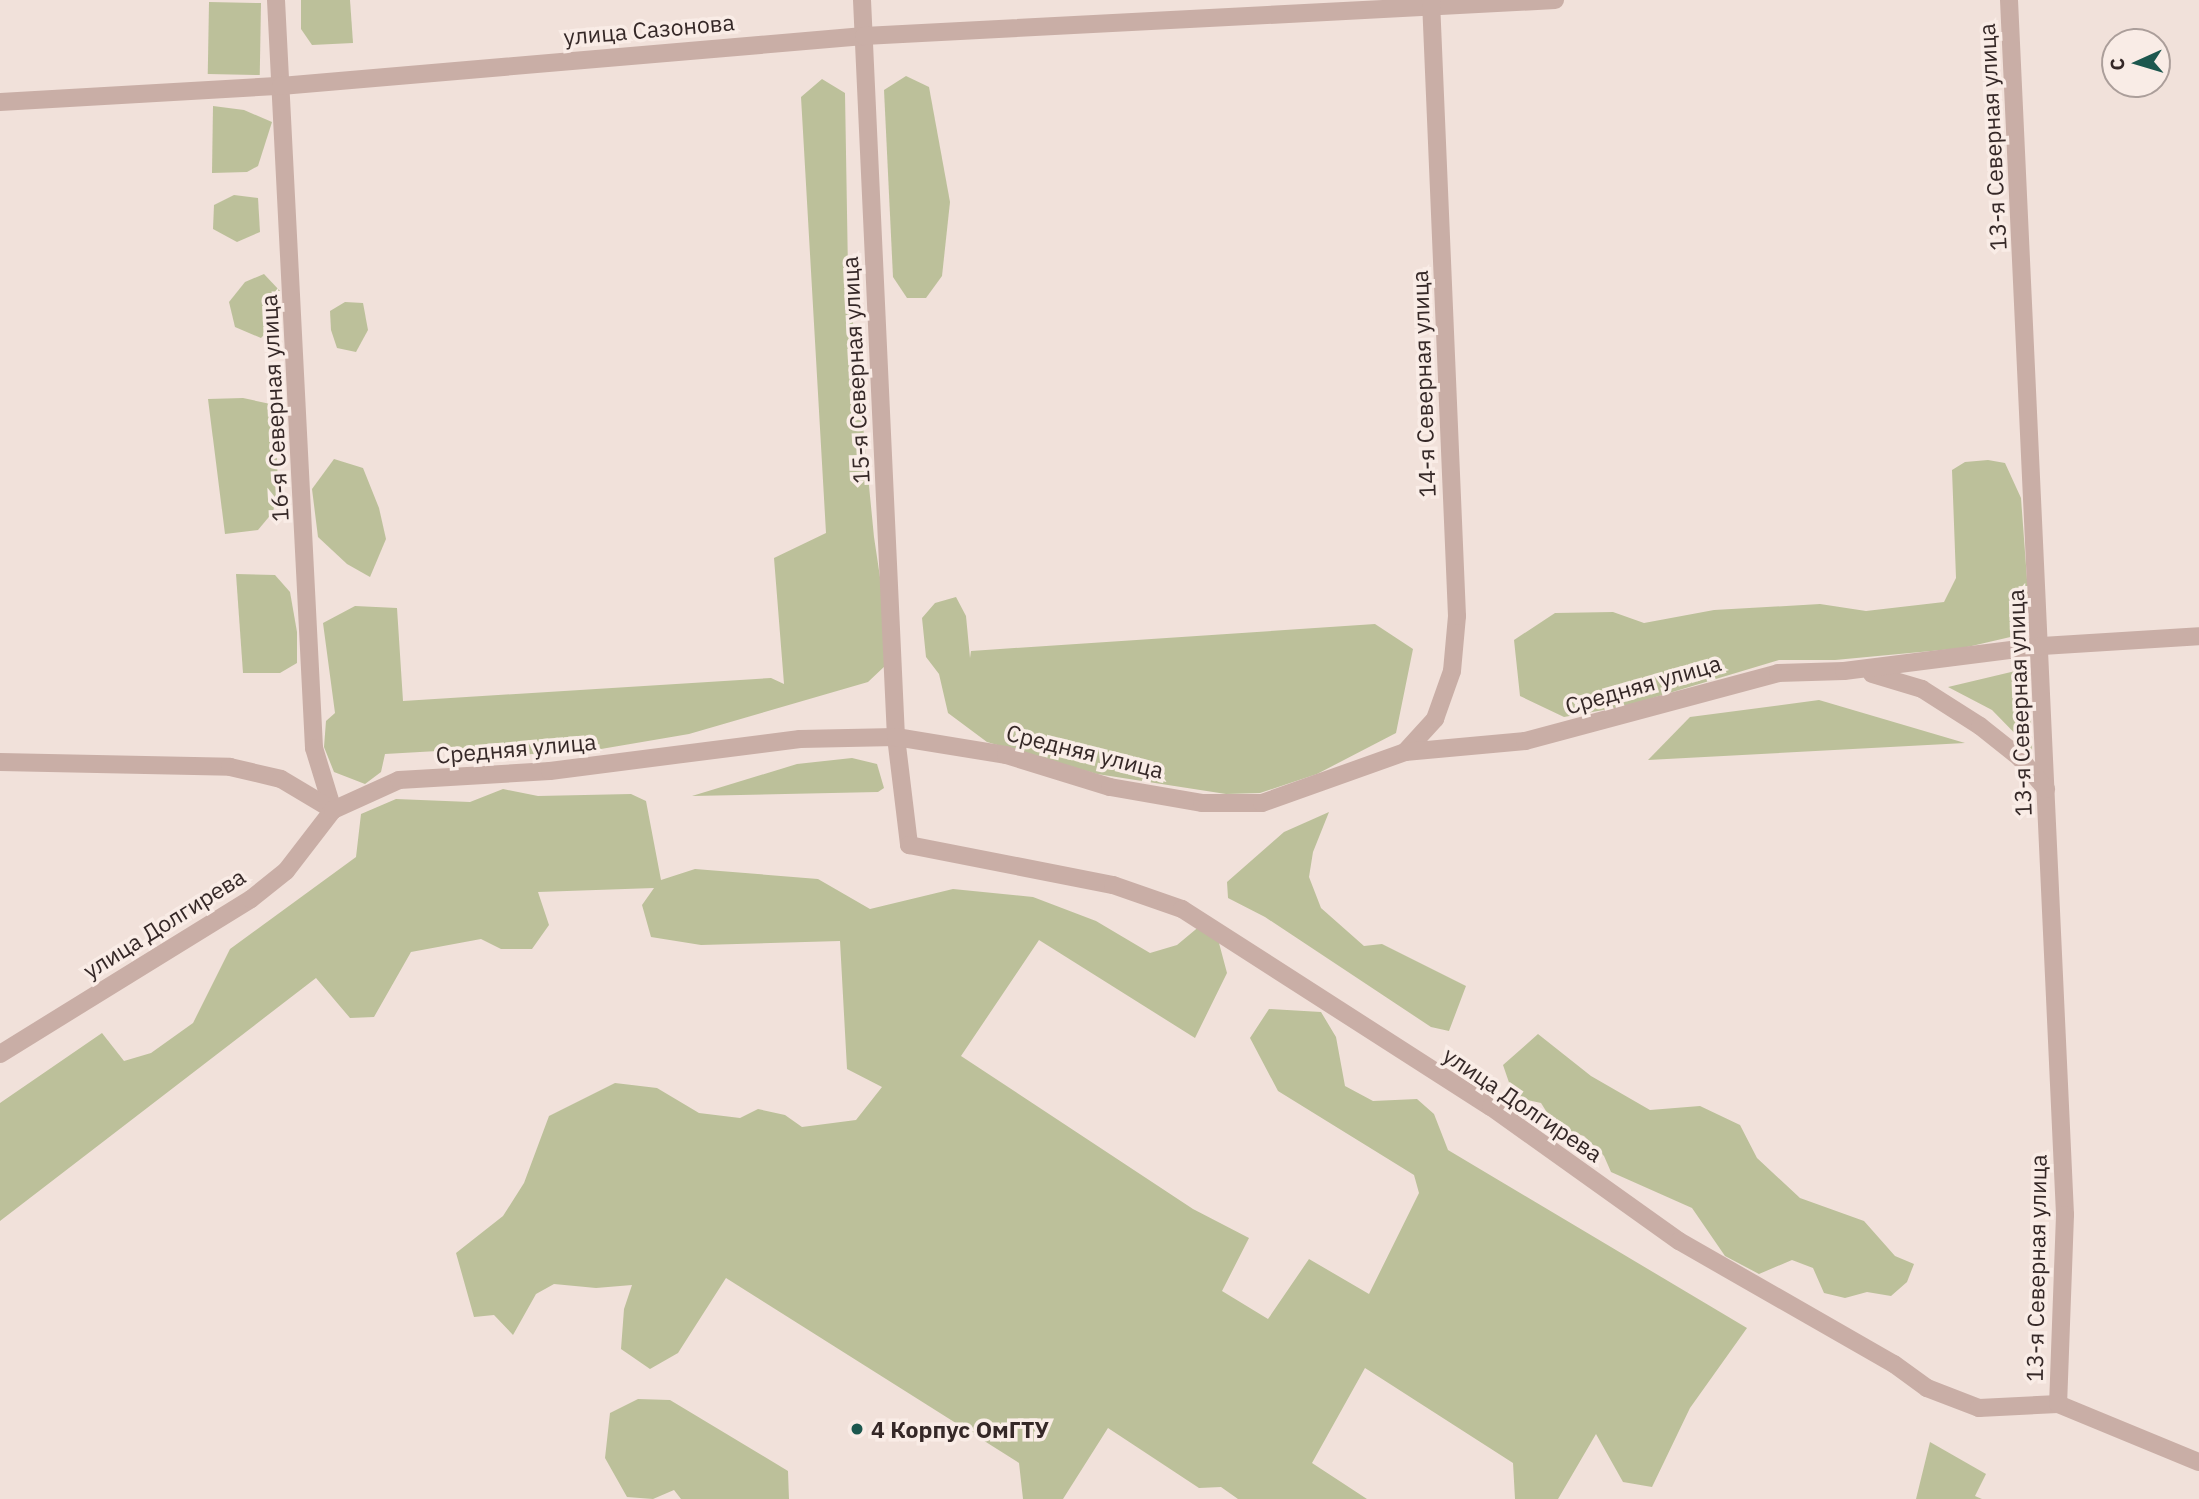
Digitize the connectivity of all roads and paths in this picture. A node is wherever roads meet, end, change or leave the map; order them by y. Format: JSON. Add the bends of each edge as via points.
{"nodes":[{"id":1,"x":276,"y":0,"type":"edge"},
{"id":2,"x":862,"y":0,"type":"edge"},
{"id":3,"x":1555,"y":0,"type":"edge"},
{"id":4,"x":2009,"y":0,"type":"edge"},
{"id":5,"x":1432,"y":4,"type":"edge"},
{"id":6,"x":864,"y":36,"type":"junction"},
{"id":7,"x":281,"y":86,"type":"junction"},
{"id":8,"x":0,"y":102,"type":"edge"},
{"id":9,"x":2199,"y":636,"type":"edge"},
{"id":10,"x":2042,"y":646,"type":"junction"},
{"id":11,"x":1844,"y":671,"type":"junction"},
{"id":12,"x":896,"y":737,"type":"junction"},
{"id":13,"x":1405,"y":752,"type":"junction"},
{"id":14,"x":0,"y":762,"type":"edge"},
{"id":15,"x":2046,"y":789,"type":"junction"},
{"id":16,"x":333,"y":810,"type":"junction"},
{"id":17,"x":0,"y":1054,"type":"edge"},
{"id":18,"x":2059,"y":1404,"type":"junction"},
{"id":19,"x":2199,"y":1462,"type":"edge"}],
"edges":[{"from":1,"to":7,"type":"street","name":"16-я Северная улица"},
{"from":2,"to":6,"type":"street","name":"15-я Северная улица"},
{"from":3,"to":5,"type":"street","name":"улица Сазонова"},
{"from":4,"to":10,"type":"street","name":"13-я Северная улица"},
{"from":5,"to":6,"type":"street","name":"улица Сазонова"},
{"from":5,"to":13,"type":"street","name":"14-я Северная улица","via":[[1457,616],[1451,671],[1435,719]]},
{"from":6,"to":7,"type":"street","name":"улица Сазонова"},
{"from":6,"to":12,"type":"street","name":"15-я Северная улица"},
{"from":7,"to":8,"type":"street","name":"улица Сазонова"},
{"from":7,"to":16,"type":"street","name":"16-я Северная улица","via":[[314,748]]},
{"from":9,"to":10,"type":"street","name":"Средняя улица"},
{"from":10,"to":11,"type":"street","name":"Средняя улица"},
{"from":10,"to":15,"type":"street","name":"13-я Северная улица"},
{"from":11,"to":13,"type":"street","name":"Средняя улица","via":[[1778,673],[1525,741]]},
{"from":11,"to":15,"type":"street","via":[[1881,674],[1922,689],[2019,757]]},
{"from":12,"to":13,"type":"street","name":"Средняя улица","via":[[1006,755],[1110,787],[1202,803],[1262,803]]},
{"from":12,"to":16,"type":"street","name":"Средняя улица","via":[[800,739],[563,770],[399,780]]},
{"from":12,"to":18,"type":"street","name":"улица Долгирева","via":[[909,845],[1113,885],[1182,909],[1491,1107],[1679,1241],[1894,1364],[1927,1388],[1979,1408]]},
{"from":14,"to":16,"type":"street","via":[[230,767],[281,779]]},
{"from":15,"to":18,"type":"street","name":"13-я Северная улица","via":[[2065,1214]]},
{"from":16,"to":17,"type":"street","name":"улица Долгирева","via":[[286,871],[251,899]]},
{"from":18,"to":19,"type":"street","name":"улица Долгирева"}]}
